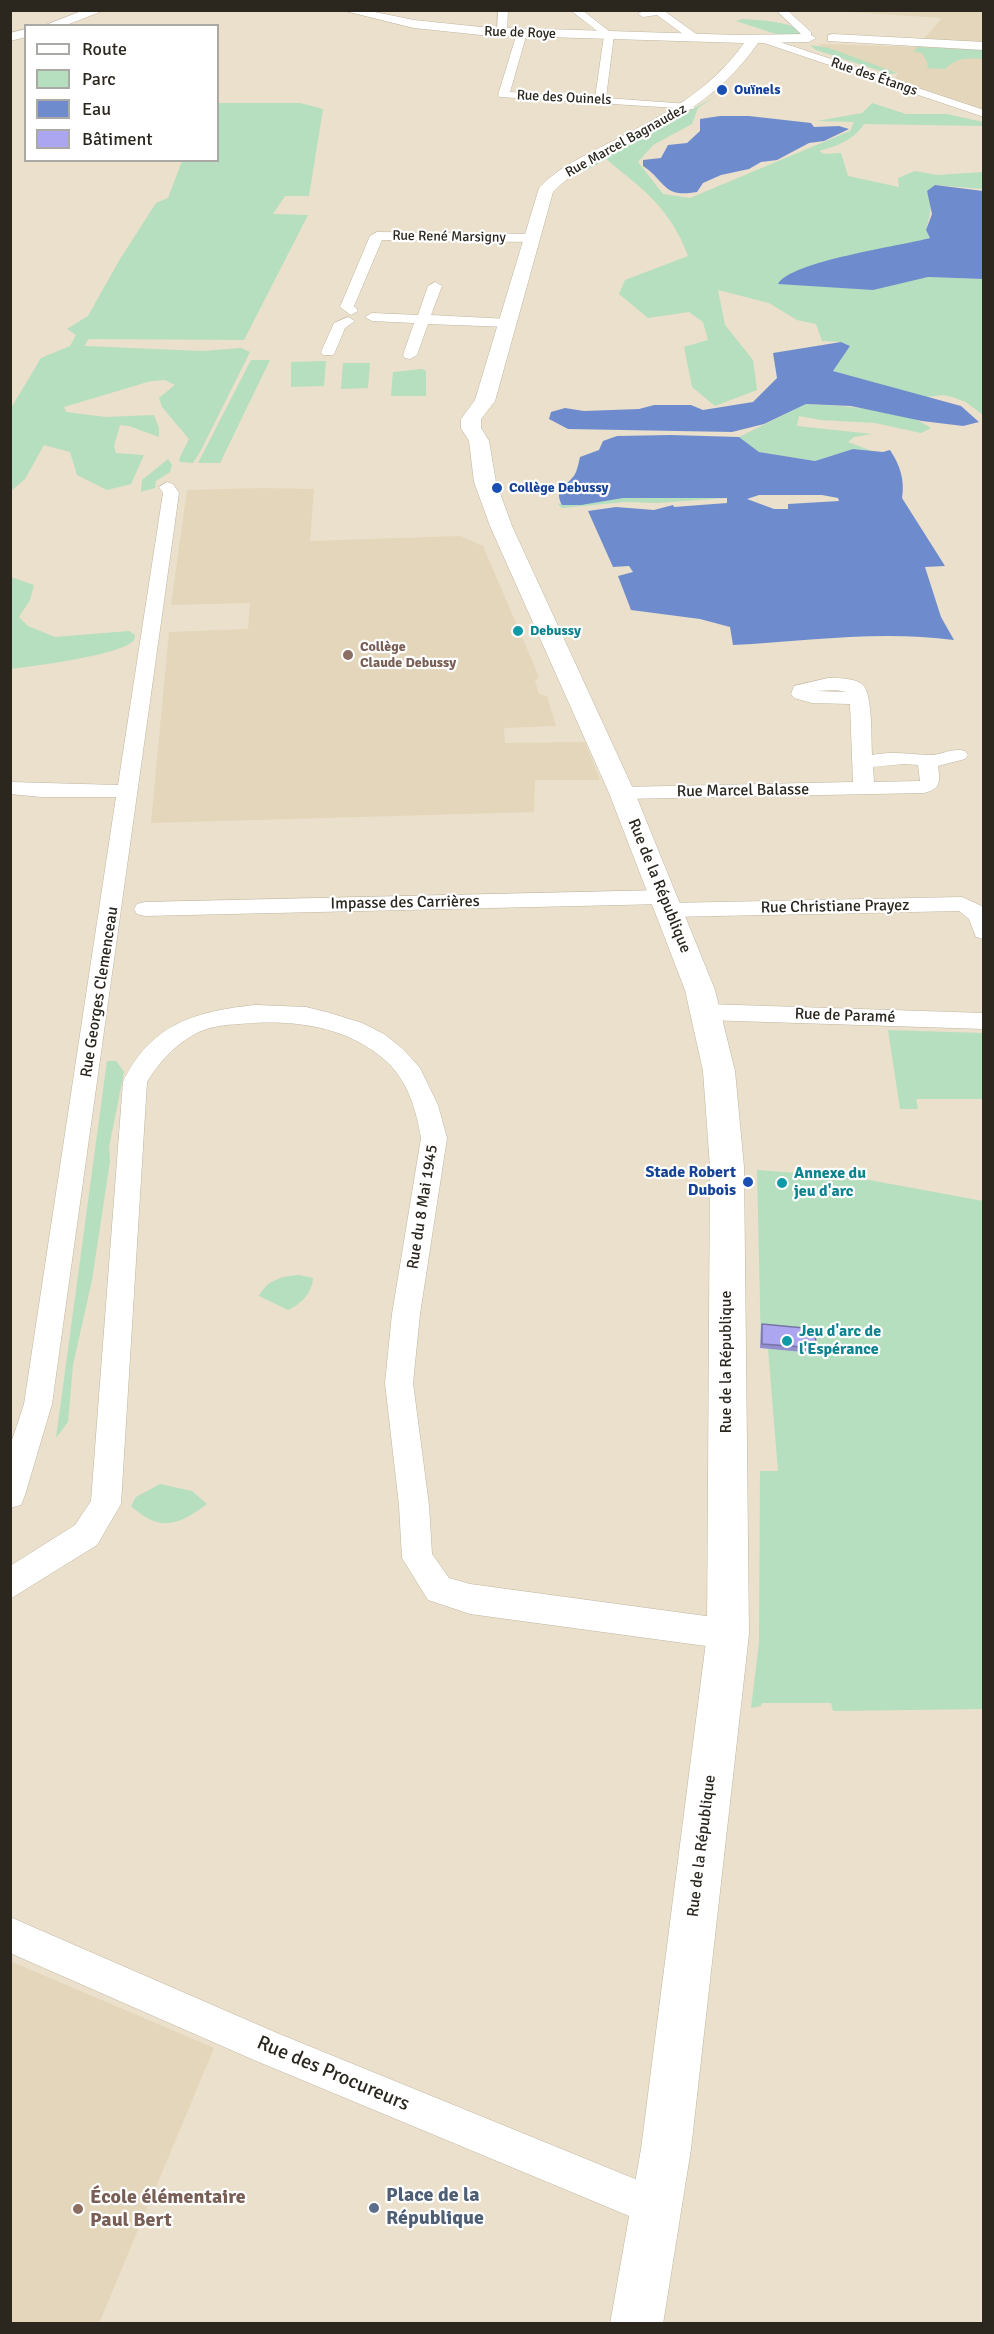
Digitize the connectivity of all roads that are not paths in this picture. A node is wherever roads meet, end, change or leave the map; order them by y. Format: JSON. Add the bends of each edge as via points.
{"nodes":[{"id":1,"x":99,"y":10,"type":"edge"},
{"id":2,"x":347,"y":10,"type":"edge"},
{"id":3,"x":504,"y":10,"type":"edge"},
{"id":4,"x":575,"y":10,"type":"edge"},
{"id":5,"x":781,"y":10,"type":"edge"},
{"id":6,"x":643,"y":14,"type":"dead end"},
{"id":7,"x":55,"y":24,"type":"edge"},
{"id":8,"x":502,"y":33,"type":"junction"},
{"id":9,"x":522,"y":33,"type":"junction"},
{"id":10,"x":811,"y":34,"type":"junction"},
{"id":11,"x":609,"y":35,"type":"junction"},
{"id":12,"x":695,"y":38,"type":"junction"},
{"id":13,"x":759,"y":40,"type":"junction"},
{"id":14,"x":984,"y":46,"type":"edge"},
{"id":15,"x":600,"y":100,"type":"junction"},
{"id":16,"x":689,"y":106,"type":"junction"},
{"id":17,"x":984,"y":114,"type":"edge"},
{"id":18,"x":532,"y":238,"type":"junction"},
{"id":19,"x":435,"y":286,"type":"dead end"},
{"id":20,"x":350,"y":316,"type":"junction"},
{"id":21,"x":422,"y":318,"type":"junction"},
{"id":22,"x":508,"y":323,"type":"junction"},
{"id":23,"x":328,"y":352,"type":"dead end"},
{"id":24,"x":410,"y":355,"type":"dead end"},
{"id":25,"x":496,"y":362,"type":"joint"},
{"id":26,"x":167,"y":487,"type":"dead end"},
{"id":27,"x":859,"y":698,"type":"dead end"},
{"id":28,"x":958,"y":755,"type":"dead end"},
{"id":29,"x":928,"y":762,"type":"junction"},
{"id":30,"x":862,"y":764,"type":"junction"},
{"id":31,"x":10,"y":788,"type":"edge"},
{"id":32,"x":864,"y":788,"type":"junction"},
{"id":33,"x":129,"y":790,"type":"junction"},
{"id":34,"x":622,"y":793,"type":"junction"},
{"id":35,"x":666,"y":904,"type":"junction"},
{"id":36,"x":145,"y":909,"type":"dead end"},
{"id":37,"x":984,"y":932,"type":"edge"},
{"id":38,"x":706,"y":1011,"type":"junction"},
{"id":39,"x":984,"y":1021,"type":"edge"},
{"id":40,"x":10,"y":1495,"type":"edge"},
{"id":41,"x":10,"y":1584,"type":"edge"},
{"id":42,"x":728,"y":1634,"type":"junction"},
{"id":43,"x":10,"y":1935,"type":"edge"},
{"id":44,"x":658,"y":2208,"type":"junction"},
{"id":45,"x":636,"y":2324,"type":"edge"}],
"edges":[{"from":1,"to":7,"type":"street"},
{"from":2,"to":8,"type":"street","name":"Rue de Roye","via":[[415,26]]},
{"from":3,"to":8,"type":"street"},
{"from":4,"to":11,"type":"street"},
{"from":5,"to":10,"type":"street"},
{"from":6,"to":12,"type":"street","via":[[659,12]]},
{"from":8,"to":9,"type":"street","name":"Rue de Roye"},
{"from":9,"to":11,"type":"street","name":"Rue de Roye"},
{"from":9,"to":15,"type":"street","name":"Rue des Ouinels","via":[[504,95]]},
{"from":10,"to":13,"type":"street","name":"Rue de Roye"},
{"from":10,"to":14,"type":"street","name":"Rue de Roye","via":[[823,40]]},
{"from":11,"to":12,"type":"street","name":"Rue de Roye"},
{"from":11,"to":15,"type":"street"},
{"from":12,"to":13,"type":"street","name":"Rue de Roye"},
{"from":13,"to":16,"type":"street","name":"Rue Marcel Bagnaudez","via":[[723,81]]},
{"from":13,"to":17,"type":"street","name":"Rue des Étangs"},
{"from":15,"to":16,"type":"street","name":"Rue des Ouinels"},
{"from":16,"to":18,"type":"street","name":"Rue Marcel Bagnaudez","via":[[551,183],[545,191]]},
{"from":18,"to":20,"type":"street","name":"Rue René Marsigny","via":[[377,236],[346,307]]},
{"from":18,"to":22,"type":"street","name":"Rue Marcel Bagnaudez"},
{"from":19,"to":21,"type":"street"},
{"from":20,"to":21,"type":"street","via":[[365,310],[372,317]]},
{"from":20,"to":23,"type":"street","name":"Rue René Marsigny","via":[[339,326]]},
{"from":21,"to":22,"type":"street"},
{"from":21,"to":24,"type":"street"},
{"from":22,"to":25,"type":"street","name":"Rue Marcel Bagnaudez"},
{"from":25,"to":34,"type":"street","name":"Rue de la République","via":[[485,400],[489,423],[478,441],[485,483]]},
{"from":26,"to":33,"type":"street","name":"Rue Georges Clemenceau","via":[[171,493]]},
{"from":27,"to":30,"type":"street"},
{"from":28,"to":29,"type":"street"},
{"from":29,"to":30,"type":"street","via":[[920,758],[876,759]]},
{"from":29,"to":32,"type":"street","name":"Rue Marcel Balasse","via":[[930,784],[924,787]]},
{"from":30,"to":32,"type":"street"},
{"from":31,"to":33,"type":"street"},
{"from":32,"to":34,"type":"street","name":"Rue Marcel Balasse"},
{"from":33,"to":40,"type":"street","name":"Rue Georges Clemenceau","via":[[39,1404]]},
{"from":34,"to":35,"type":"street","name":"Rue de la République"},
{"from":35,"to":36,"type":"street","name":"Impasse des Carrières"},
{"from":35,"to":37,"type":"street","name":"Rue Christiane Prayez","via":[[962,904],[980,915]]},
{"from":35,"to":38,"type":"street","name":"Rue de la République"},
{"from":38,"to":39,"type":"street","name":"Rue de Paramé"},
{"from":38,"to":42,"type":"street","name":"Rue de la République","via":[[719,1071],[727,1167]]},
{"from":41,"to":42,"type":"street","name":"Rue du 8 Mai 1945","via":[[86,1535],[106,1504],[136,1079],[158,1051],[182,1030],[209,1019],[264,1011],[305,1013],[346,1027],[394,1056],[410,1073],[429,1111],[434,1138],[399,1383],[417,1558],[426,1575],[439,1590],[470,1599]]},
{"from":42,"to":44,"type":"street","name":"Rue de la République"},
{"from":43,"to":44,"type":"street","name":"Rue des Procureurs","via":[[278,2052]]},
{"from":44,"to":45,"type":"street","name":"Rue de la République"}]}
